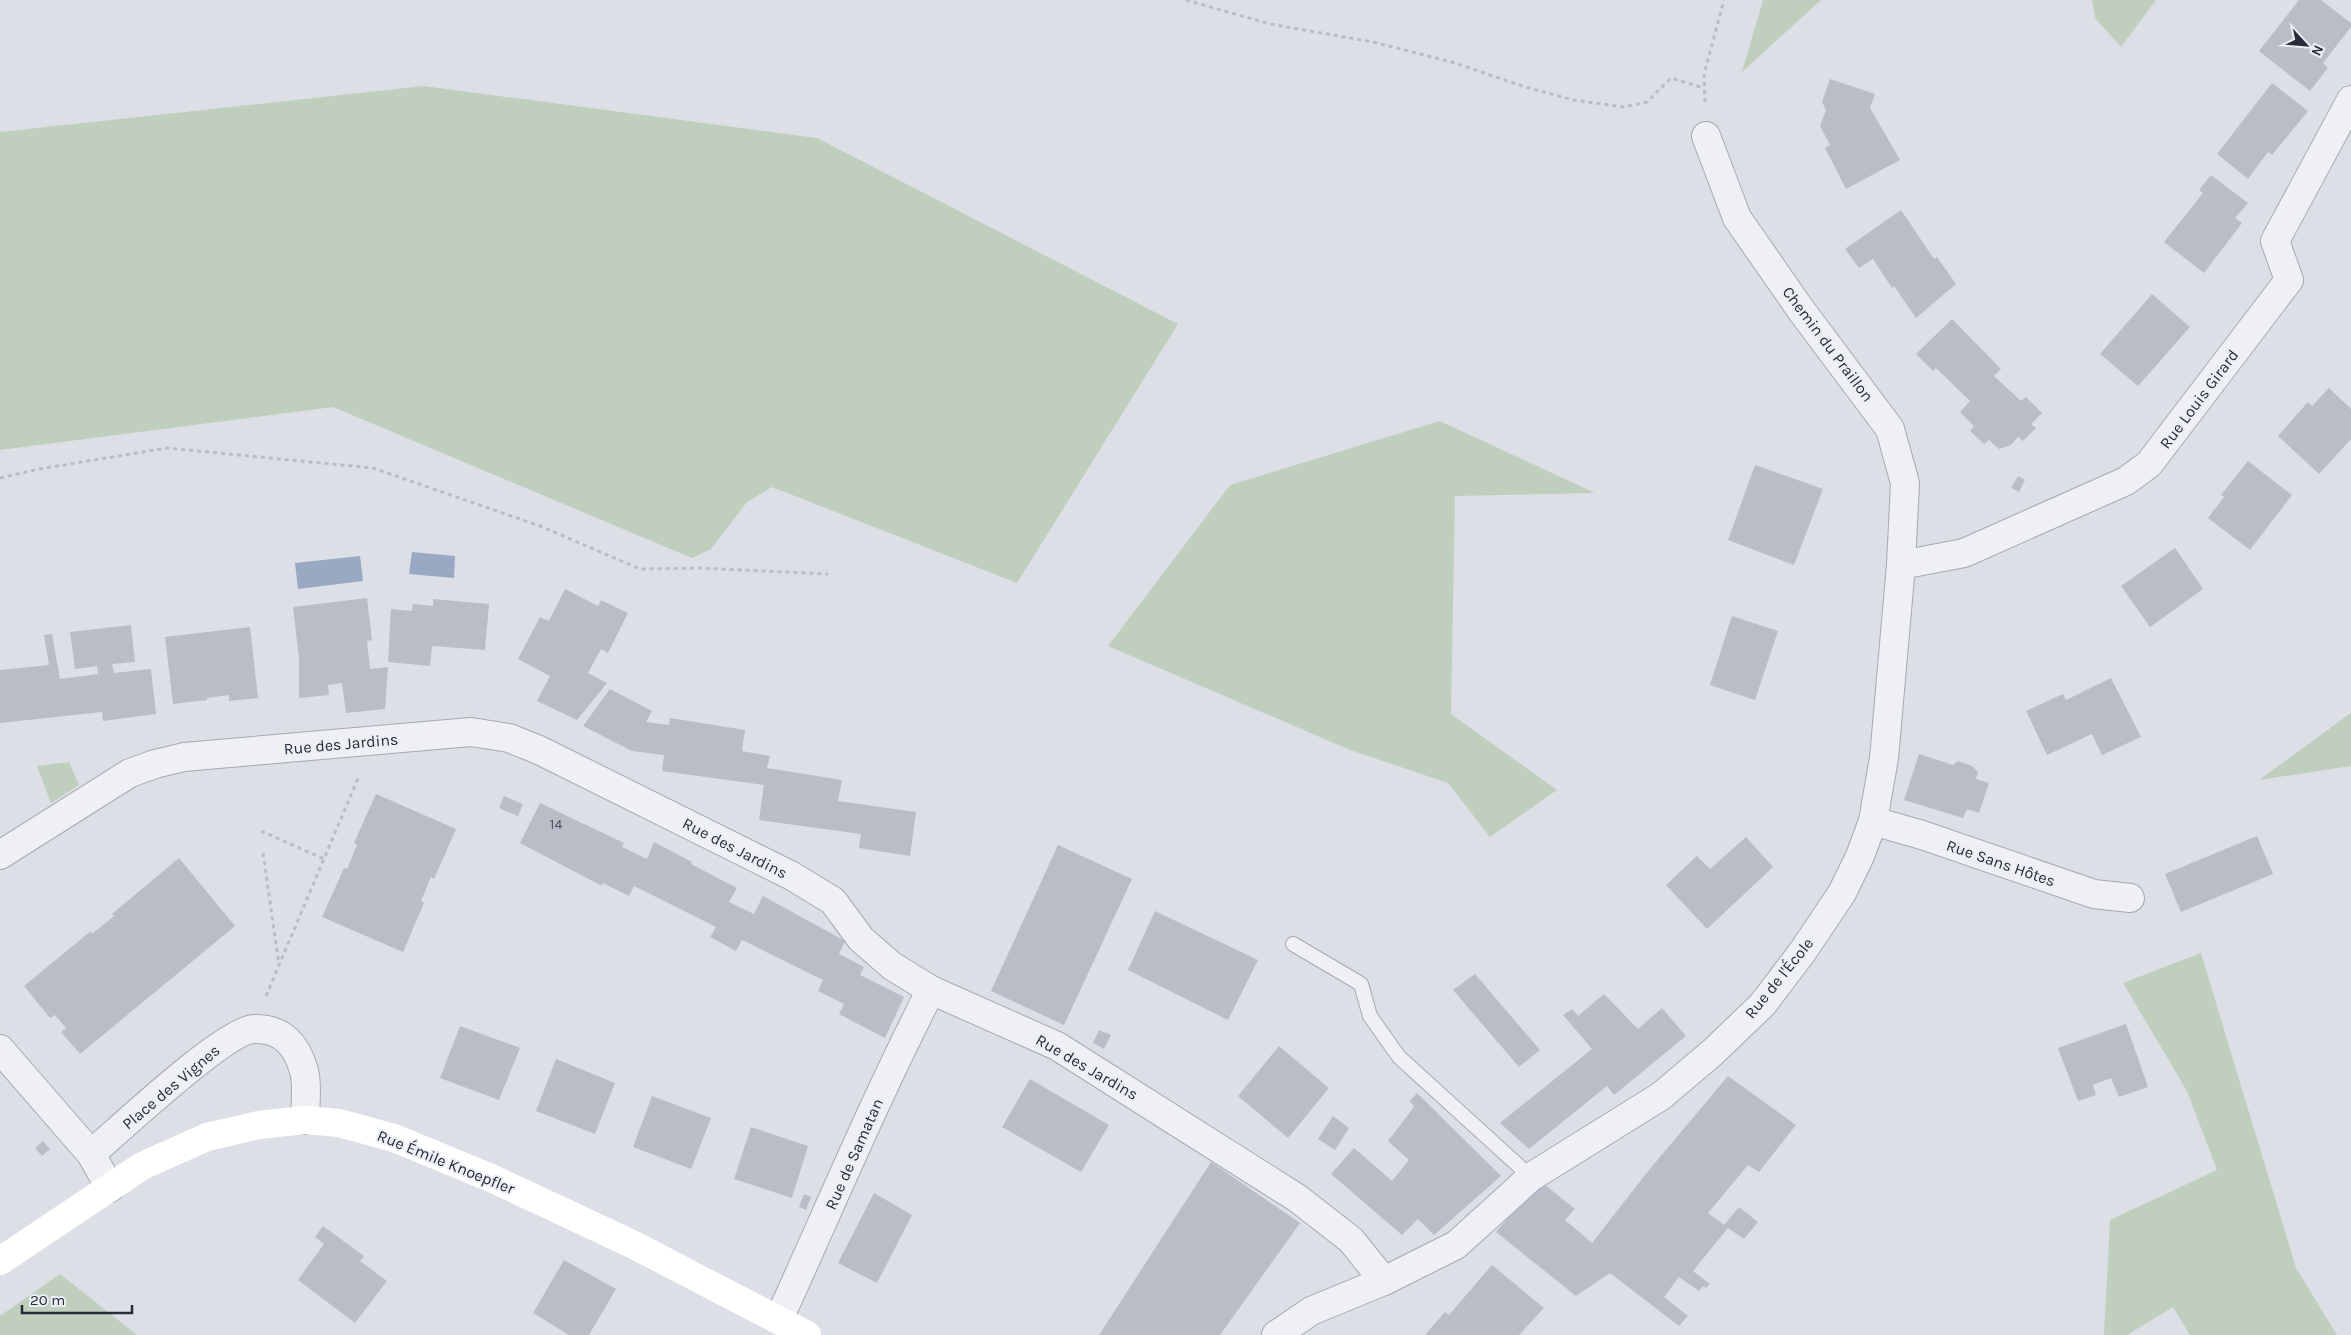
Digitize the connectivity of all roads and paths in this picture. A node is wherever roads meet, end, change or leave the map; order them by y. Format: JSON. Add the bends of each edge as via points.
{"nodes":[{"id":1,"x":1186,"y":0,"type":"edge"},
{"id":2,"x":1724,"y":0,"type":"edge"},
{"id":3,"x":1704,"y":88,"type":"junction"},
{"id":4,"x":2351,"y":100,"type":"edge"},
{"id":5,"x":1706,"y":136,"type":"joint"},
{"id":6,"x":0,"y":478,"type":"edge"},
{"id":7,"x":1901,"y":565,"type":"junction"},
{"id":8,"x":828,"y":574,"type":"dead end"},
{"id":9,"x":374,"y":741,"type":"junction"},
{"id":10,"x":1873,"y":821,"type":"junction"},
{"id":11,"x":261,"y":831,"type":"dead end"},
{"id":12,"x":263,"y":854,"type":"dead end"},
{"id":13,"x":0,"y":855,"type":"edge"},
{"id":14,"x":324,"y":859,"type":"junction"},
{"id":15,"x":2130,"y":898,"type":"dead end"},
{"id":16,"x":1293,"y":944,"type":"dead end"},
{"id":17,"x":279,"y":965,"type":"junction"},
{"id":18,"x":931,"y":990,"type":"junction"},
{"id":19,"x":252,"y":1029,"type":"junction"},
{"id":20,"x":0,"y":1049,"type":"edge"},
{"id":21,"x":305,"y":1120,"type":"junction"},
{"id":22,"x":92,"y":1154,"type":"junction"},
{"id":23,"x":1531,"y":1177,"type":"junction"},
{"id":24,"x":110,"y":1188,"type":"junction"},
{"id":25,"x":0,"y":1261,"type":"edge"},
{"id":26,"x":1384,"y":1281,"type":"junction"},
{"id":27,"x":779,"y":1319,"type":"junction"},
{"id":28,"x":807,"y":1335,"type":"edge"},
{"id":29,"x":1276,"y":1335,"type":"edge"}],
"edges":[{"from":1,"to":3,"type":"path","via":[[1270,24],[1373,42],[1452,62],[1573,100],[1624,107],[1647,102],[1671,78]]},
{"from":2,"to":3,"type":"path","via":[[1704,74]]},
{"from":3,"to":5,"type":"path"},
{"from":4,"to":7,"type":"street","name":"Rue Louis Girard","via":[[2275,241],[2289,280],[2149,464],[2126,481],[1964,553]]},
{"from":5,"to":7,"type":"street","name":"Chemin du Praillon","via":[[1736,218],[1890,429],[1905,483]]},
{"from":6,"to":8,"type":"path","via":[[167,448],[372,468],[540,526],[640,569],[700,568]]},
{"from":7,"to":10,"type":"street","name":"Rue de l'École","via":[[1884,758]]},
{"from":9,"to":13,"type":"street","name":"Rue des Jardins","via":[[184,757],[155,764],[130,773]]},
{"from":9,"to":14,"type":"path"},
{"from":9,"to":18,"type":"street","name":"Rue des Jardins","via":[[471,732],[509,738],[539,750],[792,876],[833,901],[861,939],[892,966]]},
{"from":10,"to":15,"type":"street","name":"Rue Sans Hôtes","via":[[2094,894]]},
{"from":10,"to":23,"type":"street","name":"Rue de l'École","via":[[1842,893],[1763,1004],[1661,1096]]},
{"from":11,"to":14,"type":"path"},
{"from":12,"to":17,"type":"path"},
{"from":14,"to":17,"type":"path"},
{"from":16,"to":23,"type":"lane","via":[[1361,984],[1370,1016],[1399,1057]]},
{"from":17,"to":19,"type":"path"},
{"from":18,"to":26,"type":"street","name":"Rue des Jardins","via":[[1058,1046],[1297,1198],[1351,1240]]},
{"from":18,"to":27,"type":"street","name":"Rue de Samatan","via":[[892,1065]]},
{"from":19,"to":21,"type":"street","via":[[278,1031],[296,1049],[304,1072]]},
{"from":19,"to":22,"type":"street","name":"Place des Vignes","via":[[217,1047]]},
{"from":20,"to":22,"type":"street"},
{"from":21,"to":24,"type":"main road","name":"Rue Émile Knoepfler","via":[[259,1124],[207,1136],[142,1166]]},
{"from":21,"to":27,"type":"main road","name":"Rue Émile Knoepfler","via":[[339,1123],[378,1133],[491,1178],[632,1244]]},
{"from":22,"to":24,"type":"street"},
{"from":23,"to":26,"type":"street","name":"Rue de l'École","via":[[1456,1245]]},
{"from":24,"to":25,"type":"main road","name":"Rue Émile Knoepfler"},
{"from":26,"to":29,"type":"street","name":"Rue de l'École","via":[[1311,1311]]},
{"from":27,"to":28,"type":"main road","name":"Rue Émile Knoepfler"}]}
